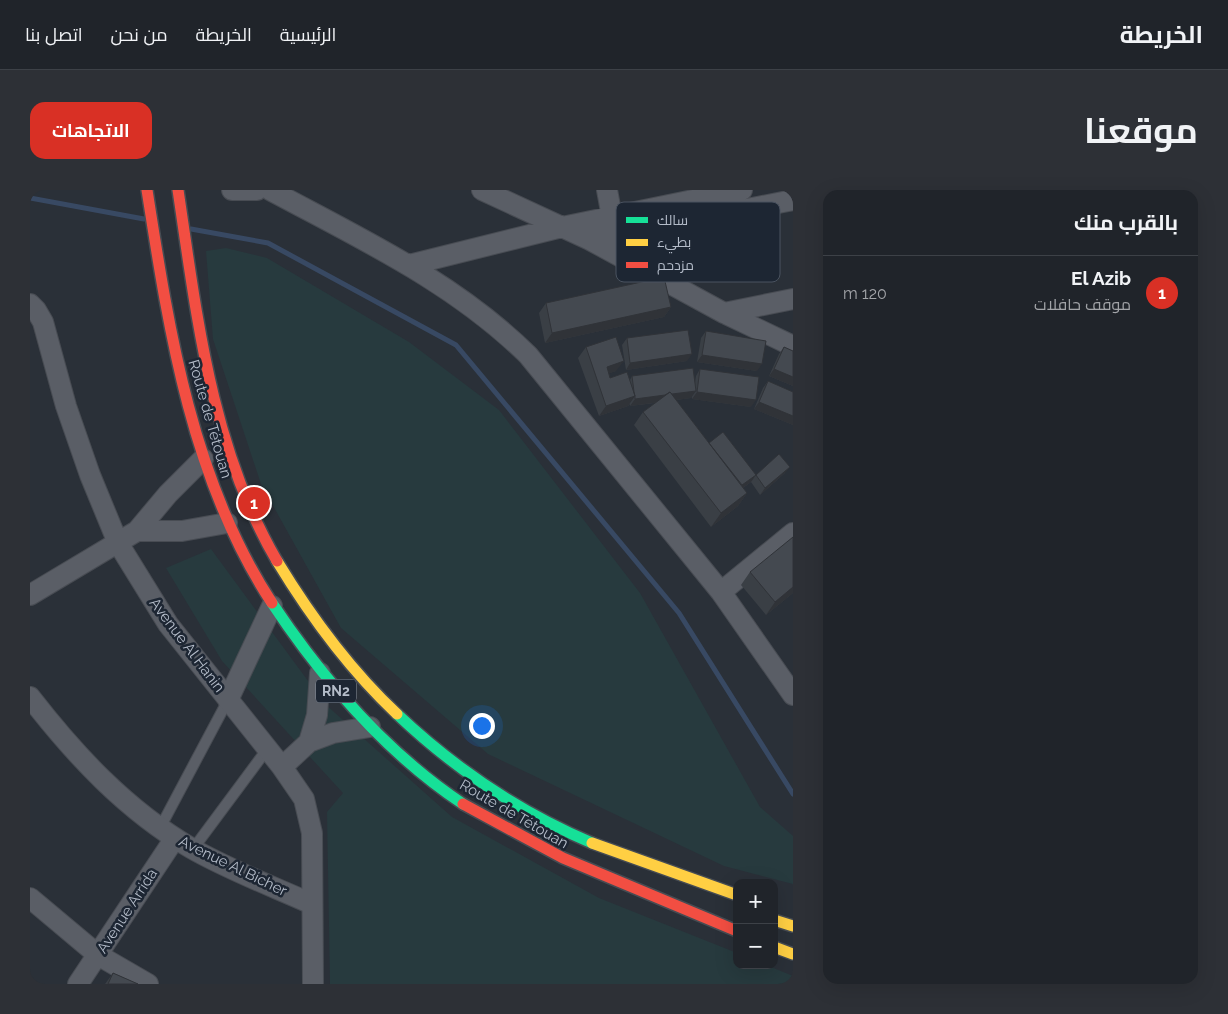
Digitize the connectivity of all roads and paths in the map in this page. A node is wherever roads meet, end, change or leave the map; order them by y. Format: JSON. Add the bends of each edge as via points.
{"nodes":[{"id":1,"x":232,"y":190,"type":"edge"},
{"id":2,"x":257,"y":190,"type":"edge"},
{"id":3,"x":270,"y":190,"type":"edge"},
{"id":4,"x":482,"y":190,"type":"edge"},
{"id":5,"x":607,"y":190,"type":"edge"},
{"id":6,"x":742,"y":190,"type":"edge"},
{"id":7,"x":179,"y":191,"type":"edge"},
{"id":8,"x":148,"y":194,"type":"edge"},
{"id":9,"x":707,"y":194,"type":"edge"},
{"id":10,"x":506,"y":196,"type":"edge"},
{"id":11,"x":793,"y":200,"type":"edge"},
{"id":12,"x":674,"y":202,"type":"edge"},
{"id":13,"x":780,"y":203,"type":"edge"},
{"id":14,"x":616,"y":216,"type":"edge"},
{"id":15,"x":612,"y":217,"type":"junction"},
{"id":16,"x":562,"y":228,"type":"junction"},
{"id":17,"x":616,"y":235,"type":"edge"},
{"id":18,"x":590,"y":240,"type":"junction"},
{"id":19,"x":616,"y":254,"type":"edge"},
{"id":20,"x":409,"y":265,"type":"junction"},
{"id":21,"x":667,"y":282,"type":"edge"},
{"id":22,"x":793,"y":299,"type":"edge"},
{"id":23,"x":30,"y":304,"type":"edge"},
{"id":24,"x":724,"y":313,"type":"junction"},
{"id":25,"x":793,"y":346,"type":"edge"},
{"id":26,"x":203,"y":459,"type":"junction"},
{"id":27,"x":227,"y":523,"type":"junction"},
{"id":28,"x":137,"y":531,"type":"junction"},
{"id":29,"x":793,"y":533,"type":"edge"},
{"id":30,"x":118,"y":543,"type":"junction"},
{"id":31,"x":721,"y":592,"type":"junction"},
{"id":32,"x":30,"y":595,"type":"edge"},
{"id":33,"x":272,"y":606,"type":"junction"},
{"id":34,"x":320,"y":673,"type":"junction"},
{"id":35,"x":793,"y":695,"type":"edge"},
{"id":36,"x":30,"y":697,"type":"edge"},
{"id":37,"x":228,"y":700,"type":"junction"},
{"id":38,"x":370,"y":726,"type":"junction"},
{"id":39,"x":309,"y":742,"type":"junction"},
{"id":40,"x":268,"y":748,"type":"junction"},
{"id":41,"x":282,"y":767,"type":"junction"},
{"id":42,"x":167,"y":833,"type":"junction"},
{"id":43,"x":193,"y":849,"type":"junction"},
{"id":44,"x":660,"y":870,"type":"junction"},
{"id":45,"x":629,"y":889,"type":"junction"},
{"id":46,"x":733,"y":894,"type":"edge"},
{"id":47,"x":30,"y":898,"type":"edge"},
{"id":48,"x":733,"y":903,"type":"edge"},
{"id":49,"x":312,"y":904,"type":"junction"},
{"id":50,"x":733,"y":921,"type":"edge"},
{"id":51,"x":778,"y":921,"type":"edge"},
{"id":52,"x":793,"y":926,"type":"edge"},
{"id":53,"x":733,"y":930,"type":"edge"},
{"id":54,"x":778,"y":936,"type":"edge"},
{"id":55,"x":793,"y":942,"type":"edge"},
{"id":56,"x":778,"y":948,"type":"edge"},
{"id":57,"x":793,"y":954,"type":"edge"},
{"id":58,"x":98,"y":955,"type":"junction"},
{"id":59,"x":78,"y":984,"type":"edge"},
{"id":60,"x":148,"y":984,"type":"edge"},
{"id":61,"x":313,"y":984,"type":"edge"}],
"edges":[{"from":1,"to":2,"type":"street"},
{"from":3,"to":20,"type":"street"},
{"from":4,"to":10,"type":"street"},
{"from":5,"to":15,"type":"street"},
{"from":6,"to":9,"type":"street"},
{"from":7,"to":44,"type":"highway","name":"Route de Tétouan","number":"RN2","via":[[205,364],[223,435],[244,494],[271,554],[300,600],[334,646],[379,697],[422,738],[470,775],[524,809],[579,837]]},
{"from":8,"to":26,"type":"highway","name":"Route de Tétouan","number":"RN2","via":[[182,386]]},
{"from":9,"to":12,"type":"street"},
{"from":10,"to":16,"type":"street"},
{"from":11,"to":13,"type":"street"},
{"from":14,"to":15,"type":"street"},
{"from":15,"to":16,"type":"street"},
{"from":16,"to":18,"type":"street"},
{"from":16,"to":20,"type":"street"},
{"from":17,"to":18,"type":"street"},
{"from":18,"to":19,"type":"street"},
{"from":20,"to":31,"type":"street","via":[[467,302],[528,355]]},
{"from":21,"to":24,"type":"street"},
{"from":22,"to":24,"type":"street"},
{"from":23,"to":30,"type":"street","name":"Avenue Al Hanin","via":[[43,322],[66,406]]},
{"from":24,"to":25,"type":"street"},
{"from":26,"to":27,"type":"highway","name":"Route de Tétouan","number":"RN2"},
{"from":26,"to":28,"type":"street"},
{"from":27,"to":28,"type":"street","via":[[182,531]]},
{"from":27,"to":33,"type":"highway","name":"Route de Tétouan","number":"RN2"},
{"from":28,"to":30,"type":"street"},
{"from":29,"to":31,"type":"street"},
{"from":30,"to":32,"type":"street"},
{"from":30,"to":37,"type":"street","name":"Avenue Al Hanin","via":[[168,624]]},
{"from":31,"to":35,"type":"street"},
{"from":33,"to":34,"type":"highway","name":"Route de Tétouan","number":"RN2"},
{"from":33,"to":37,"type":"street"},
{"from":34,"to":38,"type":"highway","name":"Route de Tétouan","number":"RN2"},
{"from":34,"to":39,"type":"street","via":[[318,715]]},
{"from":36,"to":42,"type":"street","name":"Avenue Al Bicher","via":[[106,785]]},
{"from":37,"to":40,"type":"street","name":"Avenue Al Hanin"},
{"from":37,"to":42,"type":"lane"},
{"from":38,"to":39,"type":"street","via":[[333,733]]},
{"from":38,"to":45,"type":"highway","name":"Route de Tétouan","number":"RN2","via":[[461,803],[557,857]]},
{"from":39,"to":41,"type":"street"},
{"from":40,"to":41,"type":"street","name":"Avenue Al Hanin"},
{"from":40,"to":43,"type":"lane"},
{"from":41,"to":49,"type":"street","name":"Avenue Al Hanin","via":[[298,788],[310,819]]},
{"from":42,"to":43,"type":"street","name":"Avenue Al Bicher"},
{"from":42,"to":58,"type":"street","name":"Avenue Arrida"},
{"from":43,"to":49,"type":"street","name":"Avenue Al Bicher"},
{"from":44,"to":46,"type":"highway","name":"Route de Tétouan","number":"RN2"},
{"from":44,"to":48,"type":"highway"},
{"from":45,"to":50,"type":"highway"},
{"from":45,"to":53,"type":"highway","name":"Route de Tétouan","number":"RN2"},
{"from":47,"to":58,"type":"street"},
{"from":49,"to":61,"type":"street","name":"Avenue Al Hanin"},
{"from":51,"to":52,"type":"highway"},
{"from":54,"to":55,"type":"highway"},
{"from":56,"to":57,"type":"highway"},
{"from":58,"to":59,"type":"street","name":"Avenue Arrida"},
{"from":58,"to":60,"type":"street"}]}
